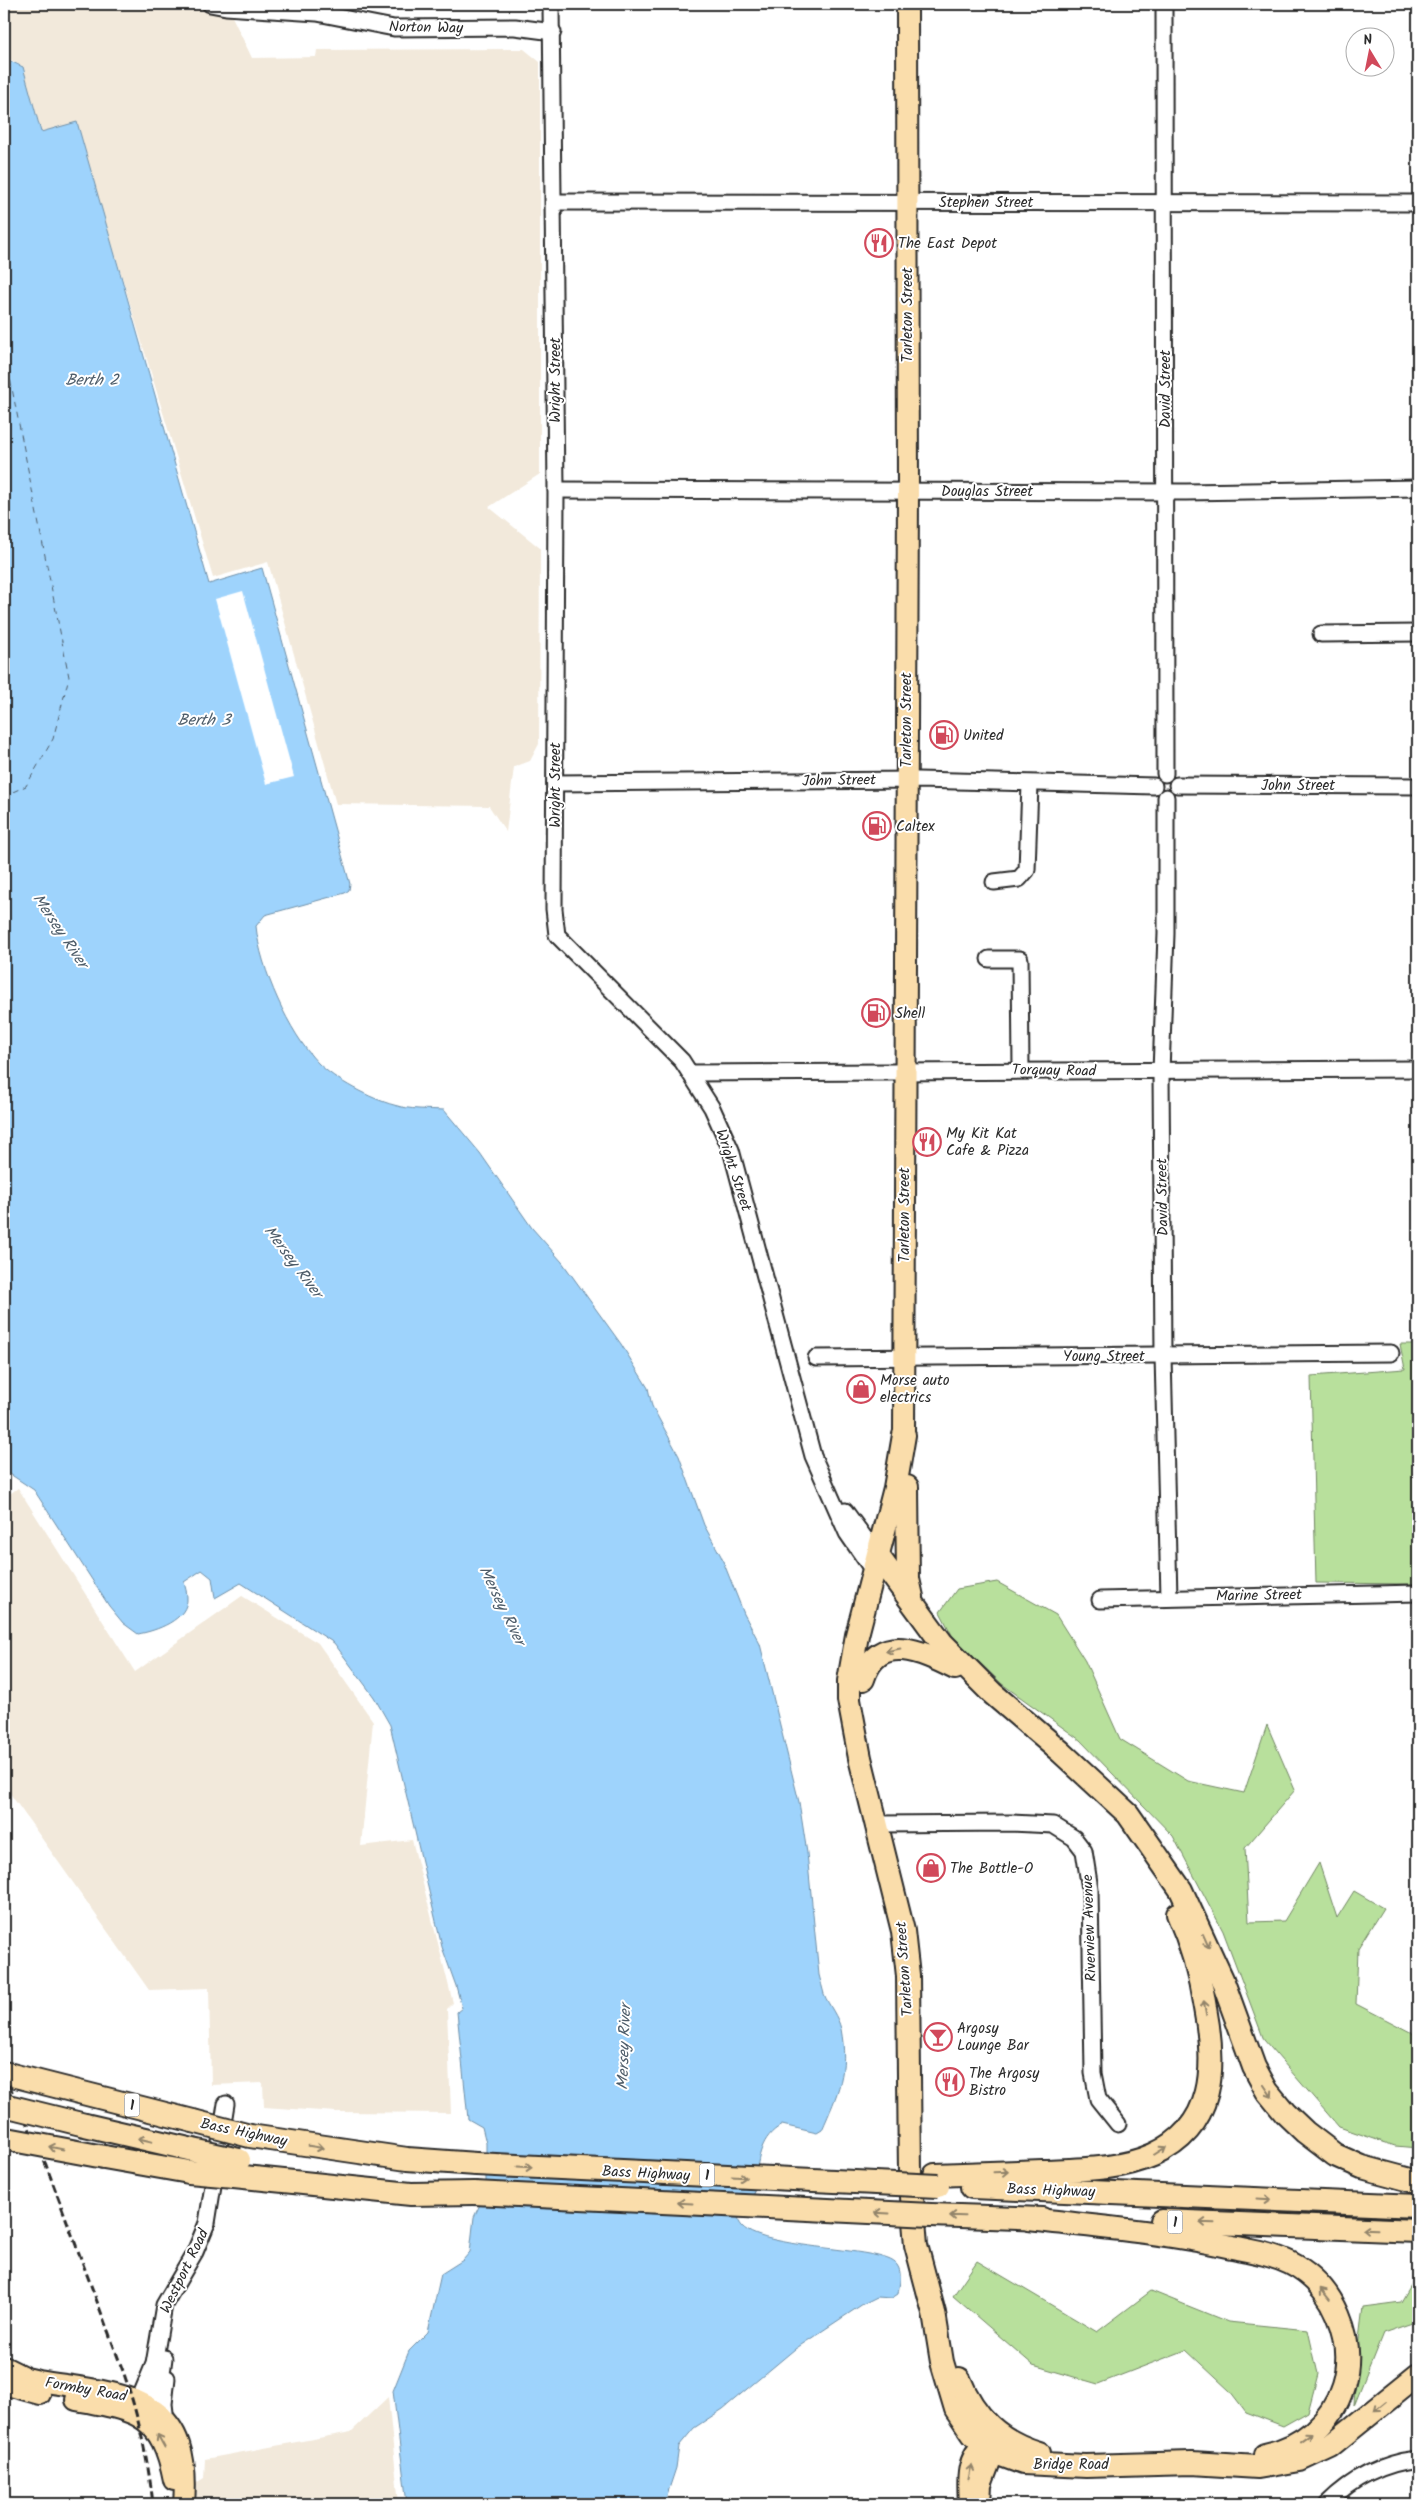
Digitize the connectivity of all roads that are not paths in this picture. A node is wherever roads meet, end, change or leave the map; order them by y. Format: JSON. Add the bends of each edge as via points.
{"nodes":[{"id":1,"x":210,"y":4,"type":"edge"},
{"id":2,"x":906,"y":4,"type":"edge"},
{"id":3,"x":1164,"y":4,"type":"edge"},
{"id":4,"x":553,"y":6,"type":"edge"},
{"id":5,"x":553,"y":32,"type":"junction"},
{"id":6,"x":554,"y":202,"type":"junction"},
{"id":7,"x":907,"y":202,"type":"junction"},
{"id":8,"x":1165,"y":202,"type":"junction"},
{"id":9,"x":1418,"y":203,"type":"edge"},
{"id":10,"x":1418,"y":488,"type":"edge"},
{"id":11,"x":556,"y":490,"type":"junction"},
{"id":12,"x":908,"y":491,"type":"junction"},
{"id":13,"x":1164,"y":492,"type":"junction"},
{"id":14,"x":1418,"y":633,"type":"edge"},
{"id":15,"x":1321,"y":634,"type":"dead end"},
{"id":16,"x":1165,"y":774,"type":"junction"},
{"id":17,"x":906,"y":780,"type":"junction"},
{"id":18,"x":555,"y":783,"type":"junction"},
{"id":19,"x":1030,"y":784,"type":"junction"},
{"id":20,"x":1177,"y":785,"type":"junction"},
{"id":21,"x":1154,"y":786,"type":"junction"},
{"id":22,"x":1418,"y":786,"type":"edge"},
{"id":23,"x":1166,"y":797,"type":"junction"},
{"id":24,"x":994,"y":882,"type":"dead end"},
{"id":25,"x":989,"y":959,"type":"dead end"},
{"id":26,"x":1021,"y":1069,"type":"junction"},
{"id":27,"x":1418,"y":1069,"type":"edge"},
{"id":28,"x":904,"y":1070,"type":"junction"},
{"id":29,"x":690,"y":1072,"type":"junction"},
{"id":30,"x":1161,"y":1072,"type":"junction"},
{"id":31,"x":1391,"y":1353,"type":"dead end"},
{"id":32,"x":1164,"y":1356,"type":"junction"},
{"id":33,"x":905,"y":1357,"type":"junction"},
{"id":34,"x":816,"y":1358,"type":"dead end"},
{"id":35,"x":904,"y":1435,"type":"junction"},
{"id":36,"x":906,"y":1486,"type":"junction"},
{"id":37,"x":881,"y":1570,"type":"junction"},
{"id":38,"x":1418,"y":1593,"type":"edge"},
{"id":39,"x":1169,"y":1597,"type":"junction"},
{"id":40,"x":913,"y":1600,"type":"junction"},
{"id":41,"x":1100,"y":1600,"type":"dead end"},
{"id":42,"x":955,"y":1668,"type":"junction"},
{"id":43,"x":863,"y":1679,"type":"junction"},
{"id":44,"x":992,"y":1693,"type":"junction"},
{"id":45,"x":857,"y":1742,"type":"junction"},
{"id":46,"x":1061,"y":1752,"type":"junction"},
{"id":47,"x":878,"y":1824,"type":"junction"},
{"id":48,"x":4,"y":2059,"type":"edge"},
{"id":49,"x":4,"y":2073,"type":"edge"},
{"id":50,"x":70,"y":2085,"type":"junction"},
{"id":51,"x":226,"y":2104,"type":"dead end"},
{"id":52,"x":4,"y":2105,"type":"edge"},
{"id":53,"x":1118,"y":2124,"type":"dead end"},
{"id":54,"x":5,"y":2139,"type":"edge"},
{"id":55,"x":191,"y":2161,"type":"junction"},
{"id":56,"x":936,"y":2180,"type":"junction"},
{"id":57,"x":1418,"y":2182,"type":"edge"},
{"id":58,"x":1418,"y":2206,"type":"edge"},
{"id":59,"x":1029,"y":2219,"type":"junction"},
{"id":60,"x":1418,"y":2231,"type":"edge"},
{"id":61,"x":160,"y":2320,"type":"junction"},
{"id":62,"x":163,"y":2349,"type":"junction"},
{"id":63,"x":4,"y":2367,"type":"edge"},
{"id":64,"x":1418,"y":2375,"type":"edge"},
{"id":65,"x":4,"y":2384,"type":"edge"},
{"id":66,"x":142,"y":2410,"type":"junction"},
{"id":67,"x":166,"y":2421,"type":"junction"},
{"id":68,"x":992,"y":2444,"type":"junction"},
{"id":69,"x":1418,"y":2460,"type":"edge"},
{"id":70,"x":1192,"y":2463,"type":"junction"},
{"id":71,"x":175,"y":2504,"type":"edge"},
{"id":72,"x":184,"y":2504,"type":"edge"},
{"id":73,"x":969,"y":2504,"type":"edge"},
{"id":74,"x":980,"y":2504,"type":"edge"},
{"id":75,"x":1327,"y":2504,"type":"edge"}],
"edges":[{"from":1,"to":5,"type":"street","name":"Norton Way","via":[[317,12],[394,28],[515,27]]},
{"from":2,"to":7,"type":"main road","name":"Tarleton Street"},
{"from":3,"to":8,"type":"street","name":"David Street"},
{"from":4,"to":5,"type":"street","name":"Wright Street"},
{"from":5,"to":6,"type":"street","name":"Wright Street"},
{"from":6,"to":7,"type":"street","name":"Stephen Street"},
{"from":6,"to":11,"type":"street","name":"Wright Street"},
{"from":7,"to":8,"type":"street","name":"Stephen Street"},
{"from":7,"to":12,"type":"main road","name":"Tarleton Street"},
{"from":8,"to":9,"type":"street","name":"Stephen Street"},
{"from":8,"to":13,"type":"street","name":"David Street"},
{"from":10,"to":13,"type":"street","name":"Douglas Street"},
{"from":11,"to":12,"type":"street","name":"Douglas Street"},
{"from":11,"to":18,"type":"street","name":"Wright Street"},
{"from":12,"to":13,"type":"street","name":"Douglas Street"},
{"from":12,"to":17,"type":"main road","name":"Tarleton Street"},
{"from":13,"to":16,"type":"street","name":"David Street"},
{"from":14,"to":15,"type":"street"},
{"from":16,"to":20,"type":"street","via":[[1175,778]]},
{"from":16,"to":21,"type":"street","via":[[1158,776]]},
{"from":17,"to":18,"type":"street","name":"John Street"},
{"from":17,"to":19,"type":"street","name":"John Street"},
{"from":17,"to":28,"type":"main road","name":"Tarleton Street"},
{"from":18,"to":29,"type":"street","name":"Wright Street","via":[[554,909],[557,935]]},
{"from":19,"to":21,"type":"street","name":"John Street"},
{"from":19,"to":24,"type":"street","via":[[1027,870],[1019,879]]},
{"from":20,"to":22,"type":"street","name":"John Street"},
{"from":20,"to":23,"type":"street","via":[[1173,794]]},
{"from":21,"to":23,"type":"street","via":[[1158,794]]},
{"from":23,"to":30,"type":"street","name":"David Street"},
{"from":25,"to":26,"type":"street","via":[[1020,959]]},
{"from":26,"to":28,"type":"street","name":"Torquay Road"},
{"from":26,"to":30,"type":"street","name":"Torquay Road"},
{"from":27,"to":30,"type":"street","name":"Torquay Road"},
{"from":28,"to":29,"type":"street","name":"Torquay Road"},
{"from":28,"to":33,"type":"main road","name":"Tarleton Street"},
{"from":29,"to":37,"type":"street","name":"Wright Street","via":[[712,1108],[731,1150],[807,1438],[824,1481]]},
{"from":30,"to":32,"type":"street","name":"David Street"},
{"from":31,"to":32,"type":"street","name":"Young Street"},
{"from":32,"to":33,"type":"street","name":"Young Street"},
{"from":32,"to":39,"type":"street","name":"David Street"},
{"from":33,"to":34,"type":"street","name":"Young Street"},
{"from":33,"to":35,"type":"main road","name":"Tarleton Street"},
{"from":35,"to":36,"type":"highway","name":"Tarleton Street"},
{"from":35,"to":37,"type":"highway","name":"Tarleton Street"},
{"from":36,"to":37,"type":"highway","name":"Tarleton Street"},
{"from":36,"to":40,"type":"highway","via":[[908,1579]]},
{"from":37,"to":40,"type":"highway"},
{"from":37,"to":42,"type":"highway","via":[[925,1641]]},
{"from":37,"to":43,"type":"highway","name":"Tarleton Street"},
{"from":37,"to":45,"type":"highway","name":"Tarleton Street","via":[[857,1635],[849,1681],[850,1709]]},
{"from":38,"to":39,"type":"street","name":"Marine Street"},
{"from":39,"to":41,"type":"street","name":"Marine Street"},
{"from":40,"to":44,"type":"highway","via":[[942,1643]]},
{"from":42,"to":43,"type":"highway","one_way":true,"via":[[925,1654],[895,1649],[883,1652],[871,1661]]},
{"from":42,"to":44,"type":"highway"},
{"from":43,"to":45,"type":"highway","name":"Tarleton Street"},
{"from":44,"to":46,"type":"highway"},
{"from":45,"to":47,"type":"highway","name":"Tarleton Street"},
{"from":56,"to":46,"type":"highway","one_way":true,"via":[[1105,2168],[1133,2162],[1154,2155],[1178,2138],[1201,2111],[1209,2089],[1212,2044],[1200,1976],[1169,1893],[1147,1856],[1108,1805]]},
{"from":46,"to":57,"type":"highway","one_way":true,"via":[[1128,1814],[1181,1890],[1209,1947],[1254,2067],[1267,2091],[1305,2132],[1335,2155],[1362,2167]]},
{"from":47,"to":53,"type":"street","name":"Riverview Avenue","via":[[1011,1822],[1053,1825],[1074,1838],[1084,1851],[1090,1889],[1093,2073],[1098,2099]]},
{"from":47,"to":68,"type":"highway","name":"Tarleton Street","via":[[906,1954],[911,2201],[916,2245],[934,2313],[965,2394]]},
{"from":48,"to":50,"type":"highway"},
{"from":49,"to":50,"type":"highway","name":"Bass Highway","number":"1"},
{"from":50,"to":56,"type":"highway","name":"Bass Highway","number":"1","one_way":true,"bridge":true,"via":[[250,2136],[398,2158],[829,2181]]},
{"from":51,"to":61,"type":"street","name":"Westport Road","via":[[207,2223],[195,2252],[167,2298]]},
{"from":55,"to":52,"type":"highway","name":"Bass Highway","number":"1","one_way":true,"bridge":true,"via":[[85,2125]]},
{"from":55,"to":54,"type":"highway","one_way":true,"bridge":true,"via":[[104,2157]]},
{"from":59,"to":55,"type":"highway","name":"Bass Highway","number":"1","one_way":true,"bridge":true,"via":[[474,2193],[411,2194]]},
{"from":56,"to":58,"type":"highway","name":"Bass Highway","number":"1","one_way":true},
{"from":60,"to":59,"type":"highway","name":"Bass Highway","number":"1","one_way":true},
{"from":70,"to":59,"type":"highway","one_way":true,"via":[[1272,2454],[1296,2444],[1322,2424],[1340,2396],[1347,2368],[1343,2327],[1331,2301],[1303,2272],[1264,2253],[1193,2238]]},
{"from":61,"to":62,"type":"street","name":"Westport Road"},
{"from":61,"to":66,"type":"street","name":"Westport Road","via":[[154,2364]]},
{"from":62,"to":66,"type":"street","name":"Westport Road","via":[[162,2372]]},
{"from":62,"to":67,"type":"street","name":"Westport Road","via":[[167,2370]]},
{"from":63,"to":66,"type":"main road","name":"Formby Road","via":[[32,2379]]},
{"from":64,"to":70,"type":"highway","one_way":true,"via":[[1330,2446],[1300,2460],[1249,2468]]},
{"from":65,"to":66,"type":"main road","name":"Formby Road","via":[[32,2392]]},
{"from":66,"to":67,"type":"main road","name":"Formby Road"},
{"from":71,"to":66,"type":"main road","name":"Formby Road","one_way":true,"via":[[167,2451]]},
{"from":67,"to":72,"type":"main road","name":"Formby Road","via":[[178,2439],[181,2451]]},
{"from":68,"to":70,"type":"highway","name":"Bridge Road","via":[[1015,2445],[1041,2453],[1121,2464]]},
{"from":73,"to":68,"type":"main road","one_way":true,"via":[[969,2472],[977,2452]]},
{"from":68,"to":74,"type":"main road","via":[[981,2485]]},
{"from":69,"to":75,"type":"street","via":[[1382,2467],[1365,2475]]}]}
